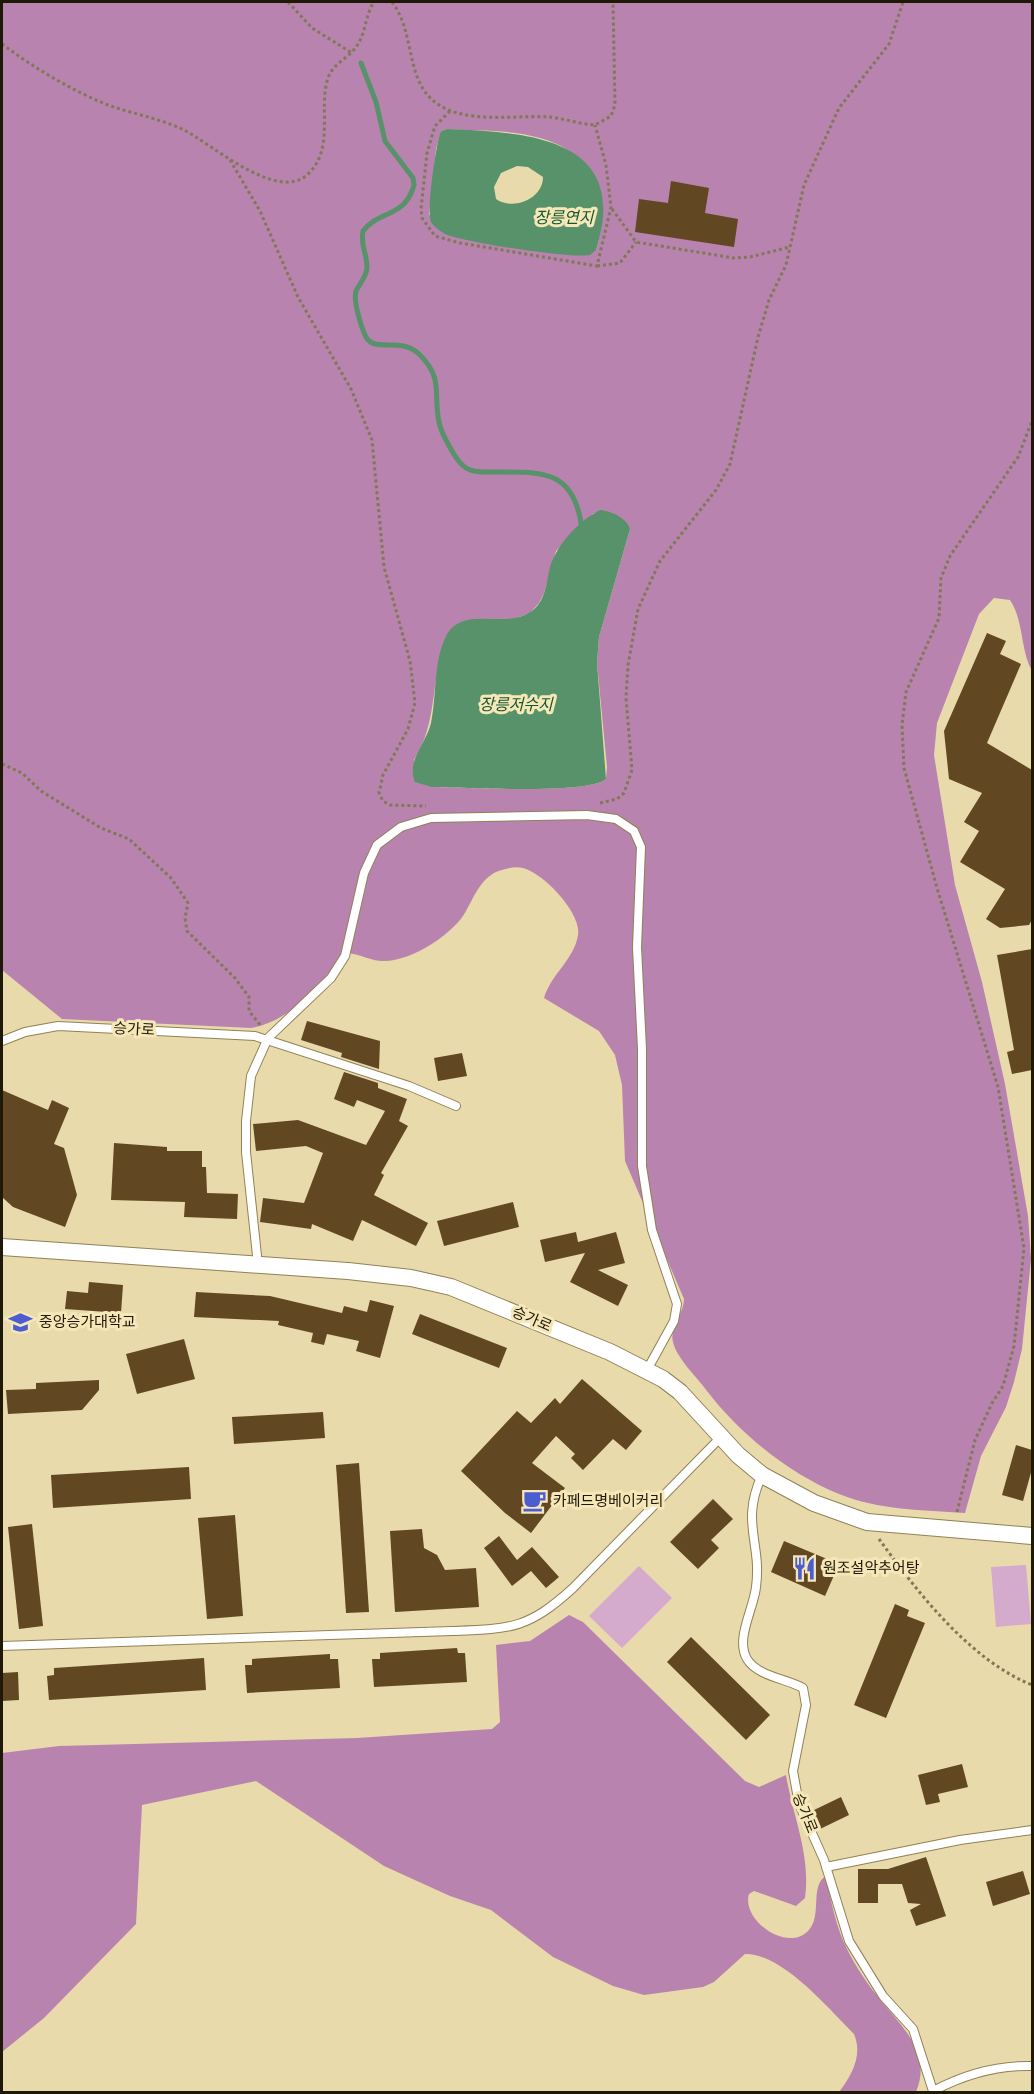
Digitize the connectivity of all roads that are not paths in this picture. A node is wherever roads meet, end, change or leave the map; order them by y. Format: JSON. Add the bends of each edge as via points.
{"nodes":[{"id":1,"x":268,"y":1038,"type":"junction"},
{"id":2,"x":2,"y":1041,"type":"edge"},
{"id":3,"x":456,"y":1106,"type":"dead end"},
{"id":4,"x":2,"y":1247,"type":"edge"},
{"id":5,"x":258,"y":1265,"type":"junction"},
{"id":6,"x":647,"y":1370,"type":"junction"},
{"id":7,"x":721,"y":1437,"type":"junction"},
{"id":8,"x":762,"y":1475,"type":"junction"},
{"id":9,"x":1032,"y":1536,"type":"edge"},
{"id":10,"x":2,"y":1646,"type":"edge"},
{"id":11,"x":1032,"y":1830,"type":"edge"},
{"id":12,"x":826,"y":1867,"type":"junction"},
{"id":13,"x":1032,"y":2066,"type":"edge"},
{"id":14,"x":933,"y":2091,"type":"edge"}],
"edges":[{"from":1,"to":2,"type":"lane","name":"승가로","via":[[58,1026]]},
{"from":1,"to":3,"type":"lane","name":"승가로"},
{"from":1,"to":5,"type":"lane","via":[[251,1076],[246,1121]]},
{"from":1,"to":6,"type":"lane","via":[[341,964],[364,873],[377,845],[387,835],[415,821],[460,816],[587,815],[626,823],[639,838],[642,859],[637,936],[643,1070],[642,1166],[652,1230],[677,1304],[674,1321]]},
{"from":4,"to":5,"type":"street","name":"승가로"},
{"from":5,"to":6,"type":"street","name":"승가로","via":[[411,1278],[451,1287]]},
{"from":6,"to":7,"type":"street","name":"승가로","via":[[680,1392]]},
{"from":7,"to":8,"type":"street","name":"승가로"},
{"from":7,"to":10,"type":"lane","via":[[573,1588],[524,1624],[452,1631]]},
{"from":8,"to":9,"type":"street","name":"승가로","via":[[814,1503],[867,1522]]},
{"from":8,"to":12,"type":"lane","name":"승가로","via":[[750,1513],[757,1586],[743,1650],[751,1664],[803,1688],[806,1705],[794,1760],[794,1781],[799,1804]]},
{"from":11,"to":12,"type":"lane"},
{"from":12,"to":14,"type":"lane","name":"승가로","via":[[849,1941],[883,1996],[912,2029]]},
{"from":13,"to":14,"type":"lane","via":[[978,2072]]}]}
